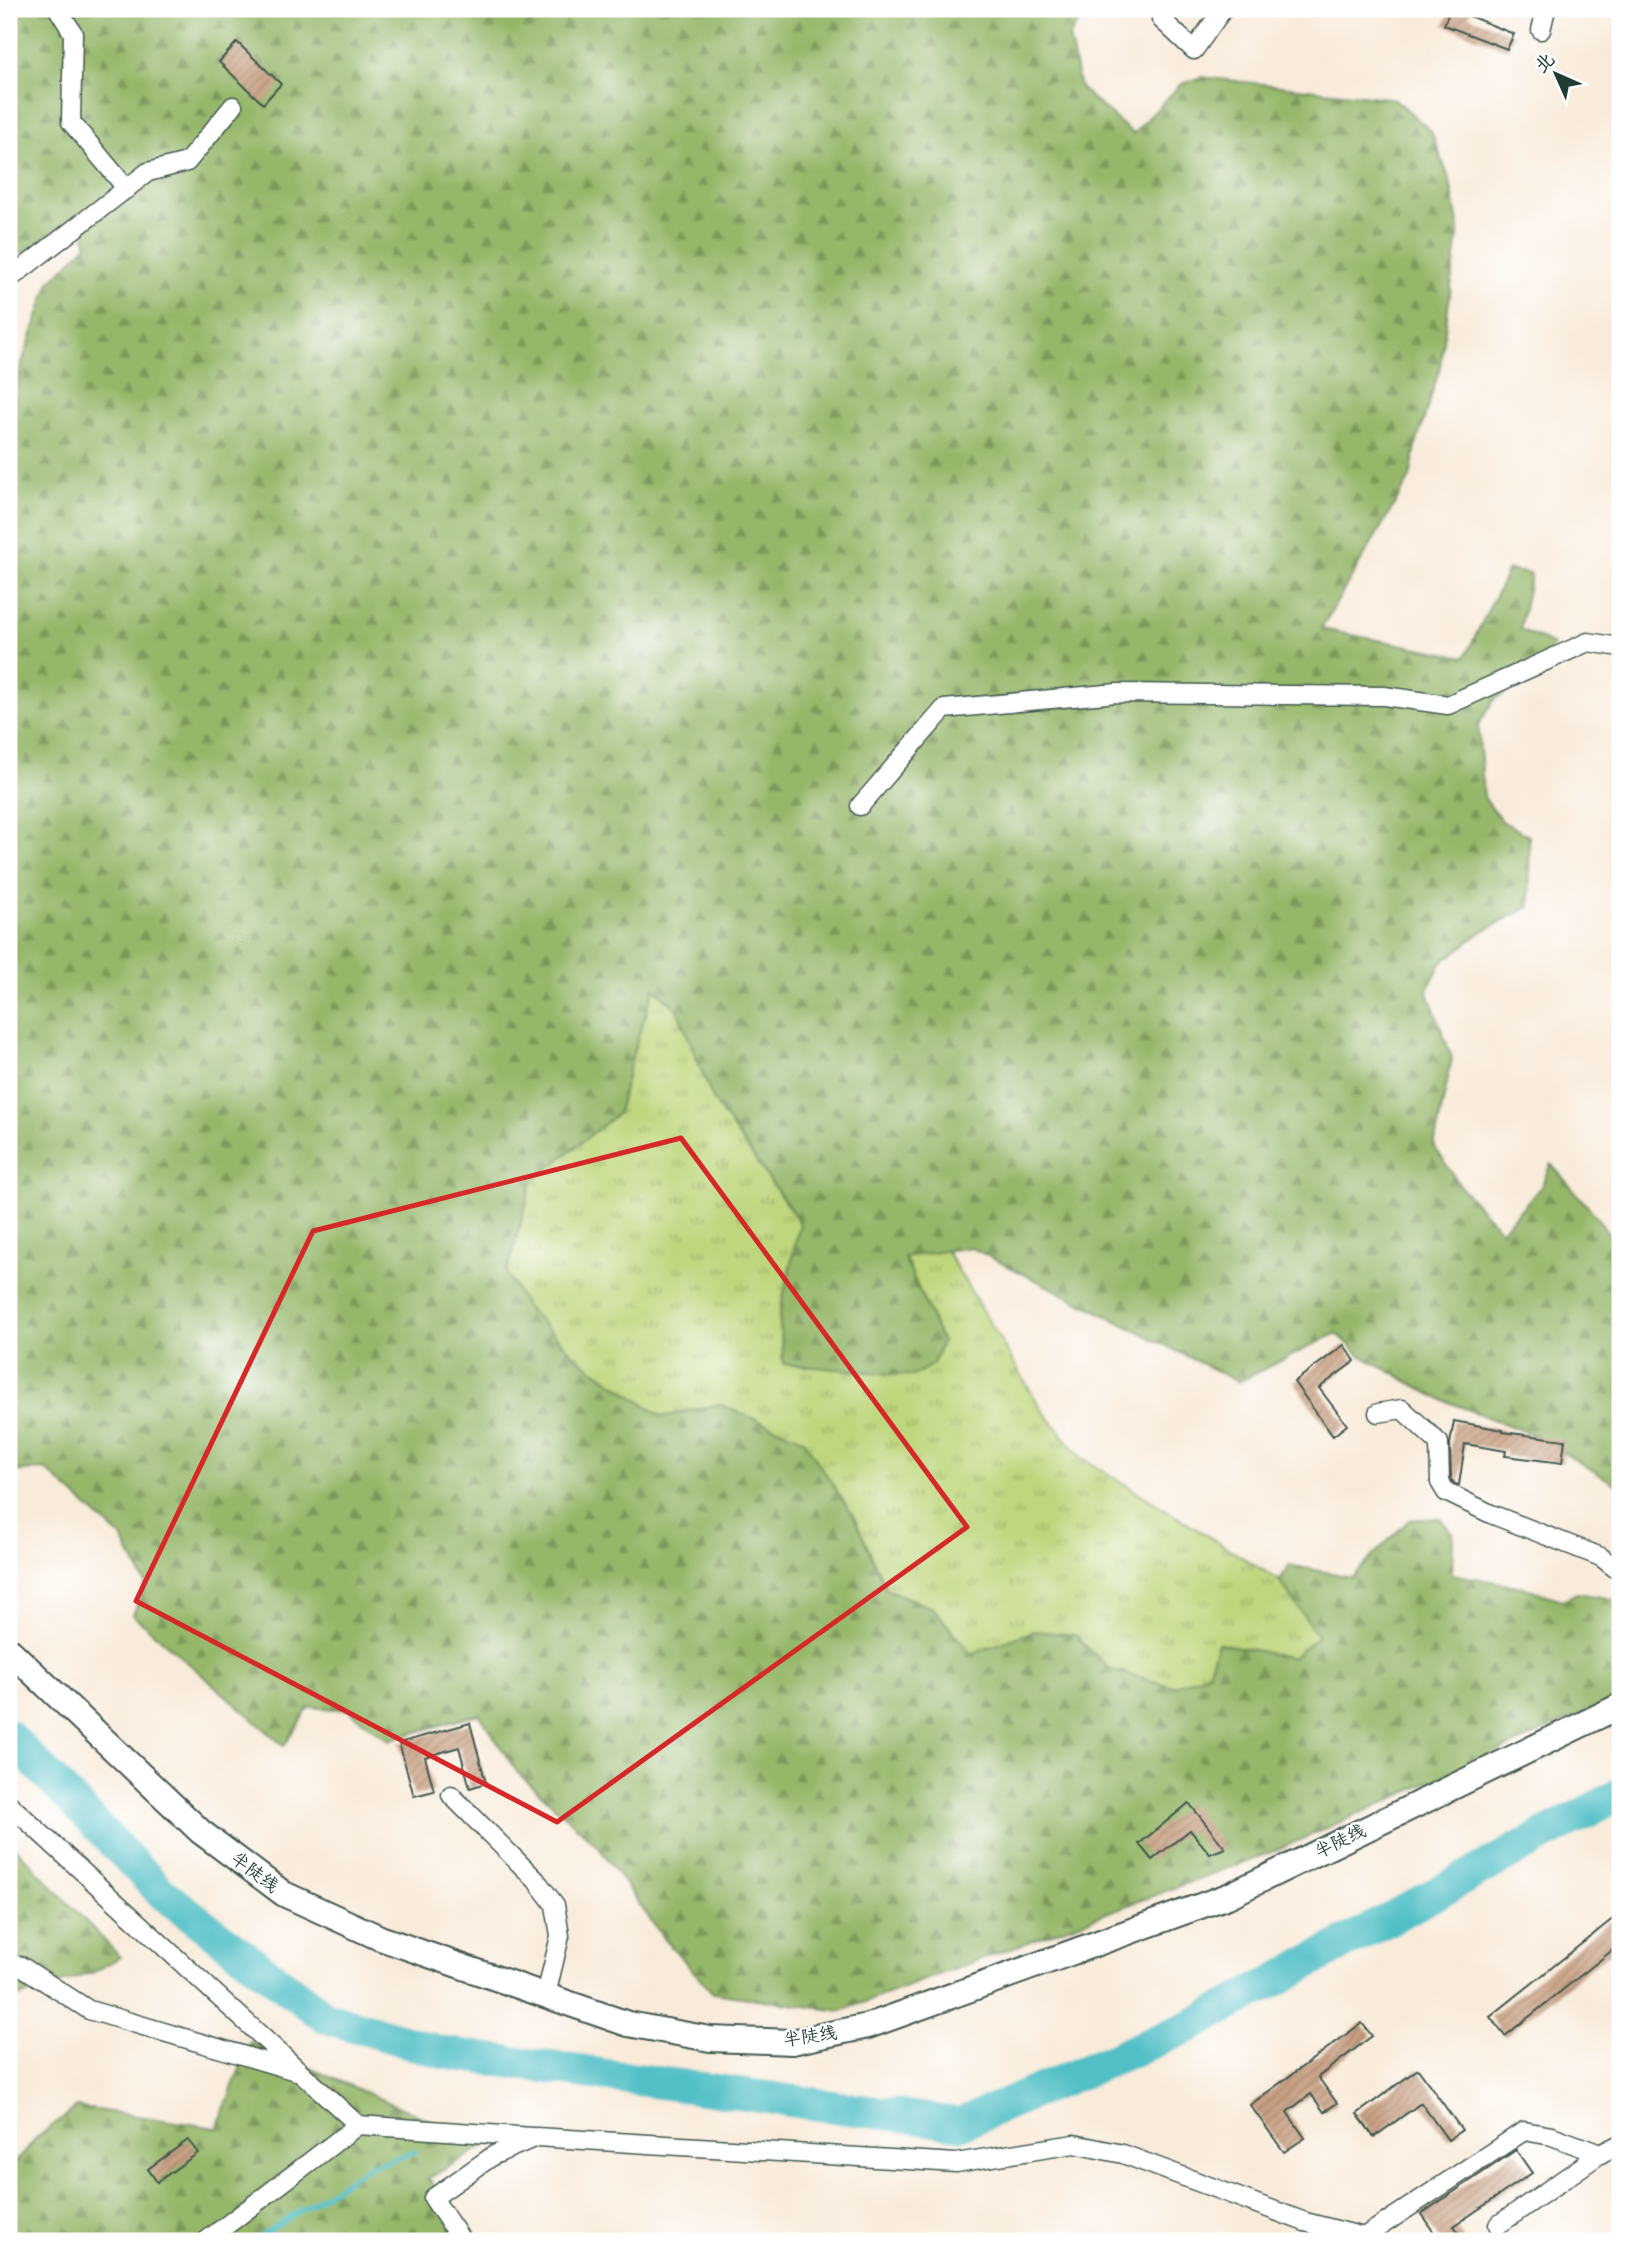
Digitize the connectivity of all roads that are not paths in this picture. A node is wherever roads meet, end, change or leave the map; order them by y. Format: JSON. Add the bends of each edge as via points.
{"nodes":[{"id":1,"x":58,"y":9,"type":"edge"},
{"id":2,"x":1223,"y":9,"type":"edge"},
{"id":3,"x":1546,"y":9,"type":"edge"},
{"id":4,"x":1161,"y":19,"type":"dead end"},
{"id":5,"x":1541,"y":30,"type":"dead end"},
{"id":6,"x":233,"y":107,"type":"dead end"},
{"id":7,"x":127,"y":189,"type":"junction"},
{"id":8,"x":9,"y":279,"type":"edge"},
{"id":9,"x":1620,"y":647,"type":"edge"},
{"id":10,"x":860,"y":806,"type":"dead end"},
{"id":11,"x":1378,"y":1413,"type":"dead end"},
{"id":12,"x":1620,"y":1572,"type":"edge"},
{"id":13,"x":9,"y":1650,"type":"edge"},
{"id":14,"x":1620,"y":1706,"type":"edge"},
{"id":15,"x":452,"y":1795,"type":"dead end"},
{"id":16,"x":9,"y":1804,"type":"edge"},
{"id":17,"x":9,"y":1964,"type":"edge"},
{"id":18,"x":546,"y":1996,"type":"junction"},
{"id":19,"x":299,"y":2072,"type":"junction"},
{"id":20,"x":358,"y":2125,"type":"junction"},
{"id":21,"x":536,"y":2137,"type":"junction"},
{"id":22,"x":1620,"y":2144,"type":"edge"},
{"id":23,"x":1600,"y":2154,"type":"junction"},
{"id":24,"x":1497,"y":2225,"type":"dead end"},
{"id":25,"x":206,"y":2241,"type":"edge"},
{"id":26,"x":462,"y":2241,"type":"edge"}],
"edges":[{"from":1,"to":7,"type":"street","via":[[72,33],[71,122]]},
{"from":2,"to":4,"type":"street","via":[[1194,50]]},
{"from":3,"to":5,"type":"street"},
{"from":6,"to":7,"type":"street","via":[[187,162],[148,172]]},
{"from":7,"to":8,"type":"street"},
{"from":9,"to":10,"type":"street","via":[[1588,642],[1448,705],[1384,696],[1118,693],[944,709]]},
{"from":11,"to":12,"type":"street","via":[[1402,1409],[1438,1443],[1440,1482],[1446,1492],[1601,1558]]},
{"from":13,"to":18,"type":"street","name":"半陡线","via":[[201,1832],[284,1894],[380,1938]]},
{"from":14,"to":18,"type":"street","name":"半陡线","via":[[1228,1896],[867,2026],[792,2042],[710,2039],[628,2024]]},
{"from":15,"to":18,"type":"street","via":[[537,1880],[555,1905],[560,1936]]},
{"from":16,"to":19,"type":"street"},
{"from":17,"to":19,"type":"street","via":[[21,1966],[89,2010]]},
{"from":19,"to":20,"type":"street"},
{"from":20,"to":21,"type":"street"},
{"from":20,"to":25,"type":"street"},
{"from":21,"to":23,"type":"street","via":[[956,2164],[1074,2144],[1123,2154],[1306,2222],[1364,2236],[1524,2131]]},
{"from":21,"to":26,"type":"street","via":[[494,2155],[433,2198]]},
{"from":22,"to":23,"type":"street"},
{"from":23,"to":24,"type":"street"}]}
